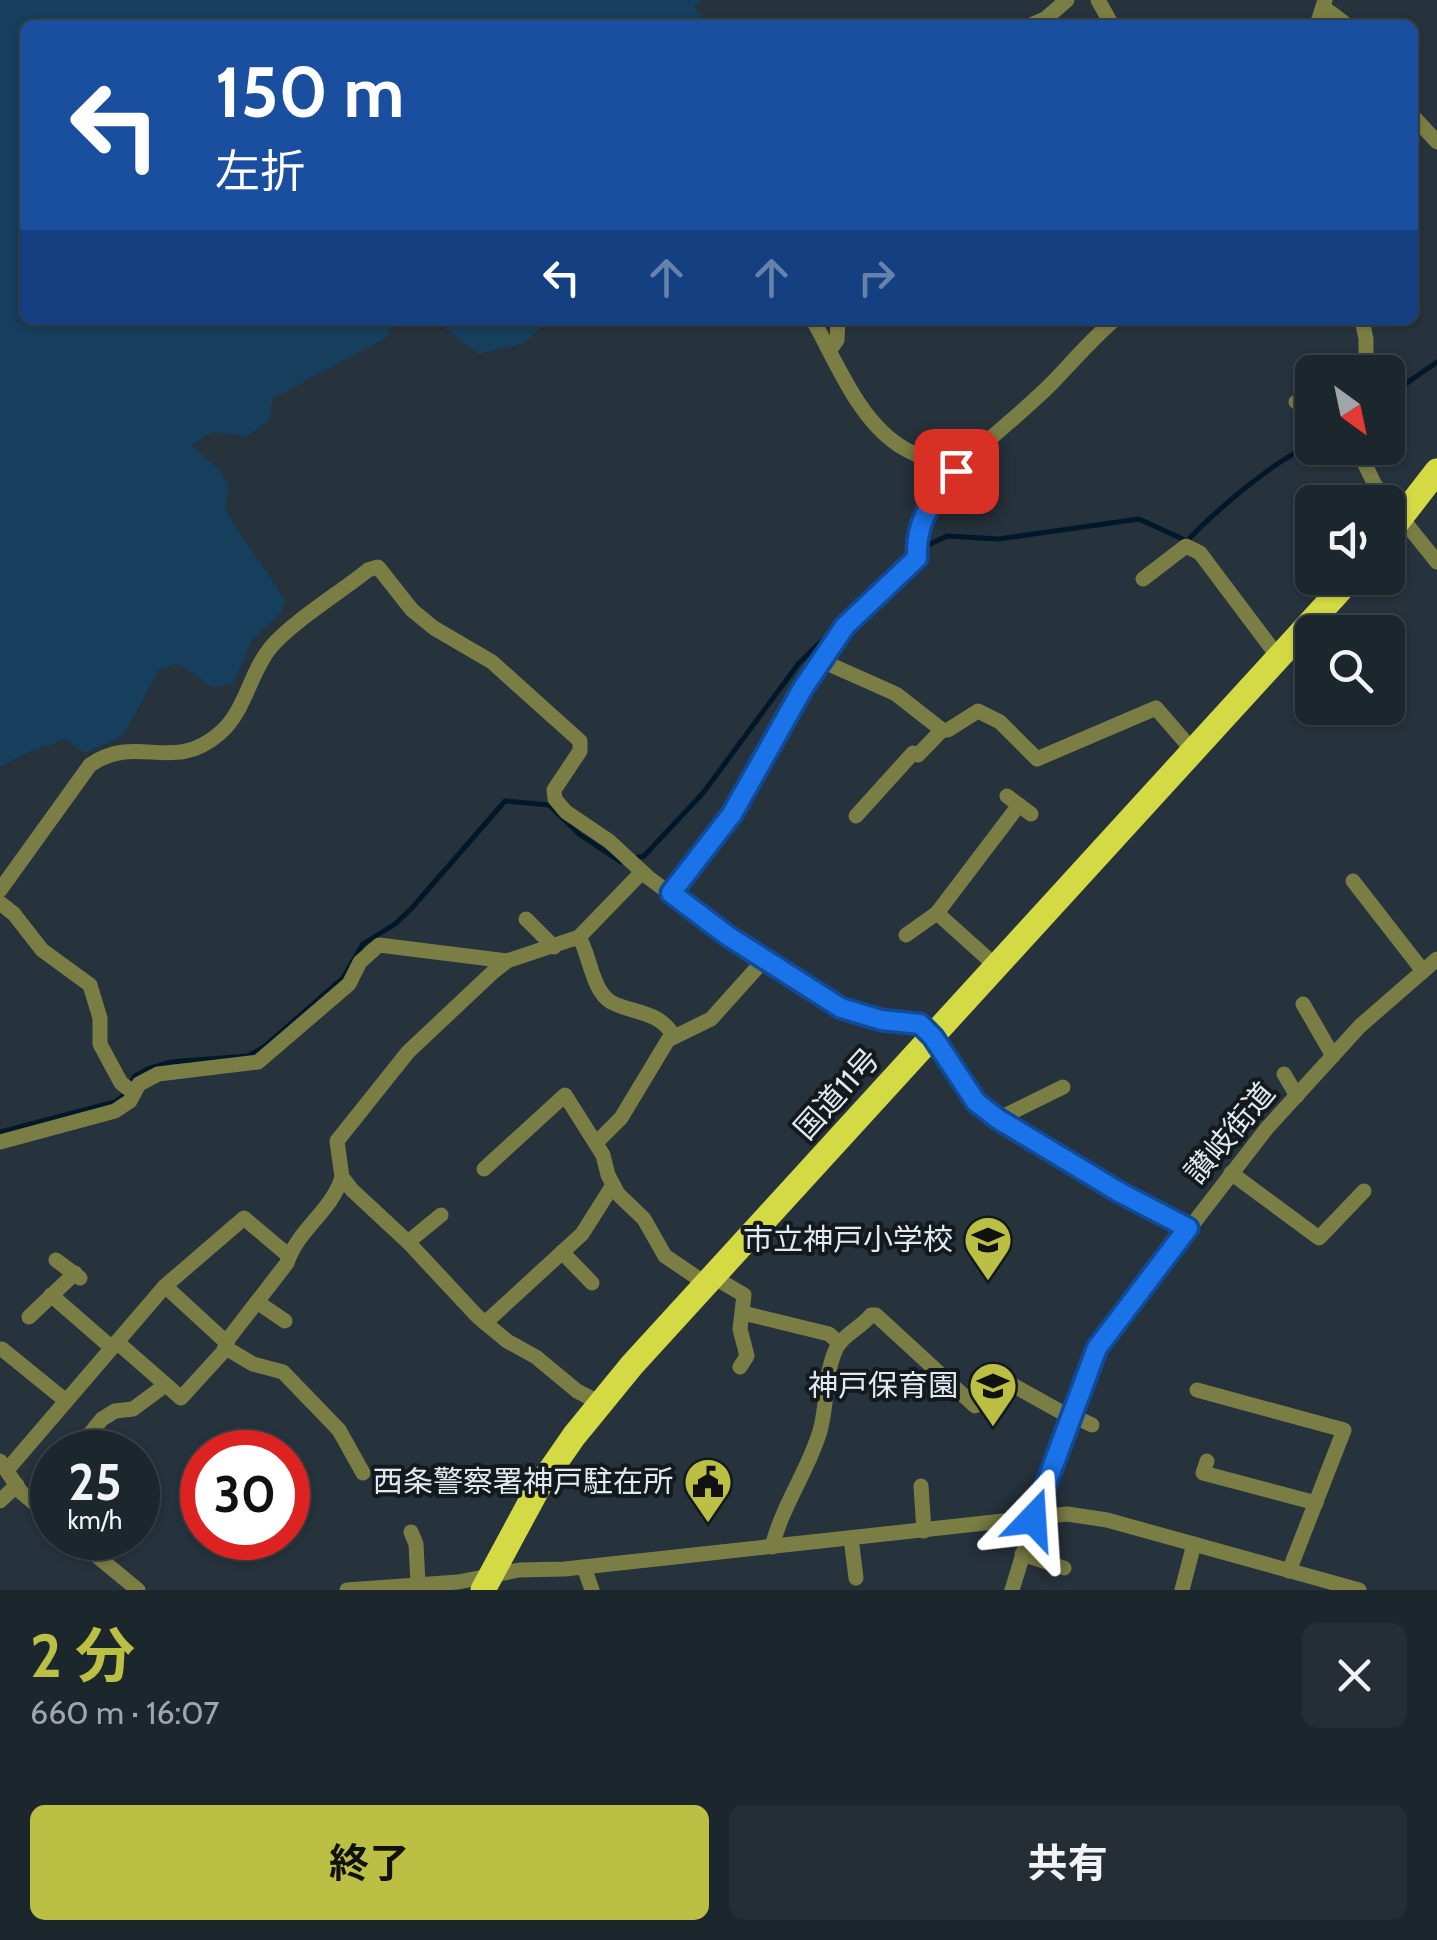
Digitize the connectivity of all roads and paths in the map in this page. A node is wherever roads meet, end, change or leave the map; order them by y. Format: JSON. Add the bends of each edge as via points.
{"nodes":[{"id":1,"x":1067,"y":0,"type":"edge"},
{"id":2,"x":1043,"y":20,"type":"edge"},
{"id":3,"x":1418,"y":121,"type":"edge"},
{"id":4,"x":1437,"y":142,"type":"edge"},
{"id":5,"x":816,"y":325,"type":"edge"},
{"id":6,"x":838,"y":325,"type":"edge"},
{"id":7,"x":1109,"y":325,"type":"edge"},
{"id":8,"x":1363,"y":325,"type":"edge"},
{"id":9,"x":830,"y":350,"type":"junction"},
{"id":10,"x":1366,"y":355,"type":"edge"},
{"id":11,"x":1437,"y":470,"type":"edge"},
{"id":12,"x":956,"y":471,"type":"junction"},
{"id":13,"x":1405,"y":512,"type":"edge"},
{"id":14,"x":1405,"y":534,"type":"edge"},
{"id":15,"x":1437,"y":562,"type":"edge"},
{"id":16,"x":1143,"y":579,"type":"dead end"},
{"id":17,"x":1336,"y":595,"type":"edge"},
{"id":18,"x":1279,"y":658,"type":"junction"},
{"id":19,"x":822,"y":661,"type":"junction"},
{"id":20,"x":942,"y":730,"type":"junction"},
{"id":21,"x":1194,"y":752,"type":"junction"},
{"id":22,"x":1019,"y":805,"type":"dead end"},
{"id":23,"x":856,"y":816,"type":"dead end"},
{"id":24,"x":642,"y":872,"type":"junction"},
{"id":25,"x":1354,"y":881,"type":"dead end"},
{"id":26,"x":0,"y":890,"type":"edge"},
{"id":27,"x":671,"y":893,"type":"junction"},
{"id":28,"x":0,"y":903,"type":"edge"},
{"id":29,"x":937,"y":914,"type":"junction"},
{"id":30,"x":526,"y":919,"type":"dead end"},
{"id":31,"x":905,"y":934,"type":"dead end"},
{"id":32,"x":578,"y":937,"type":"junction"},
{"id":33,"x":554,"y":947,"type":"junction"},
{"id":34,"x":1437,"y":959,"type":"edge"},
{"id":35,"x":507,"y":960,"type":"junction"},
{"id":36,"x":764,"y":960,"type":"junction"},
{"id":37,"x":996,"y":968,"type":"junction"},
{"id":38,"x":1423,"y":971,"type":"junction"},
{"id":39,"x":1303,"y":1004,"type":"dead end"},
{"id":40,"x":674,"y":1036,"type":"junction"},
{"id":41,"x":933,"y":1037,"type":"junction"},
{"id":42,"x":1333,"y":1056,"type":"junction"},
{"id":43,"x":1284,"y":1074,"type":"dead end"},
{"id":44,"x":1063,"y":1088,"type":"dead end"},
{"id":45,"x":134,"y":1093,"type":"junction"},
{"id":46,"x":1297,"y":1096,"type":"junction"},
{"id":47,"x":998,"y":1119,"type":"junction"},
{"id":48,"x":0,"y":1142,"type":"edge"},
{"id":49,"x":596,"y":1143,"type":"junction"},
{"id":50,"x":484,"y":1169,"type":"dead end"},
{"id":51,"x":1231,"y":1173,"type":"junction"},
{"id":52,"x":342,"y":1177,"type":"junction"},
{"id":53,"x":614,"y":1185,"type":"junction"},
{"id":54,"x":1364,"y":1191,"type":"dead end"},
{"id":55,"x":441,"y":1214,"type":"dead end"},
{"id":56,"x":1188,"y":1228,"type":"junction"},
{"id":57,"x":408,"y":1242,"type":"junction"},
{"id":58,"x":562,"y":1252,"type":"junction"},
{"id":59,"x":289,"y":1256,"type":"junction"},
{"id":60,"x":56,"y":1260,"type":"dead end"},
{"id":61,"x":709,"y":1279,"type":"junction"},
{"id":62,"x":592,"y":1284,"type":"dead end"},
{"id":63,"x":165,"y":1286,"type":"junction"},
{"id":64,"x":51,"y":1295,"type":"junction"},
{"id":65,"x":257,"y":1302,"type":"junction"},
{"id":66,"x":742,"y":1312,"type":"junction"},
{"id":67,"x":29,"y":1317,"type":"dead end"},
{"id":68,"x":285,"y":1321,"type":"dead end"},
{"id":69,"x":485,"y":1323,"type":"junction"},
{"id":70,"x":838,"y":1343,"type":"junction"},
{"id":71,"x":114,"y":1345,"type":"junction"},
{"id":72,"x":226,"y":1345,"type":"junction"},
{"id":73,"x":2,"y":1349,"type":"edge"},
{"id":74,"x":740,"y":1368,"type":"dead end"},
{"id":75,"x":164,"y":1386,"type":"junction"},
{"id":76,"x":1197,"y":1390,"type":"dead end"},
{"id":77,"x":66,"y":1400,"type":"junction"},
{"id":78,"x":600,"y":1403,"type":"junction"},
{"id":79,"x":1070,"y":1416,"type":"junction"},
{"id":80,"x":1092,"y":1425,"type":"dead end"},
{"id":81,"x":93,"y":1430,"type":"edge"},
{"id":82,"x":1206,"y":1461,"type":"dead end"},
{"id":83,"x":4,"y":1465,"type":"edge"},
{"id":84,"x":363,"y":1473,"type":"dead end"},
{"id":85,"x":16,"y":1485,"type":"junction"},
{"id":86,"x":921,"y":1486,"type":"dead end"},
{"id":87,"x":30,"y":1499,"type":"edge"},
{"id":88,"x":0,"y":1501,"type":"edge"},
{"id":89,"x":1316,"y":1503,"type":"junction"},
{"id":90,"x":1033,"y":1519,"type":"junction"},
{"id":91,"x":924,"y":1531,"type":"junction"},
{"id":92,"x":411,"y":1532,"type":"dead end"},
{"id":93,"x":851,"y":1538,"type":"junction"},
{"id":94,"x":1194,"y":1544,"type":"junction"},
{"id":95,"x":772,"y":1546,"type":"junction"},
{"id":96,"x":1022,"y":1554,"type":"junction"},
{"id":97,"x":102,"y":1560,"type":"edge"},
{"id":98,"x":584,"y":1567,"type":"junction"},
{"id":99,"x":1064,"y":1568,"type":"dead end"},
{"id":100,"x":1289,"y":1570,"type":"junction"},
{"id":101,"x":856,"y":1578,"type":"dead end"},
{"id":102,"x":486,"y":1583,"type":"edge"},
{"id":103,"x":418,"y":1584,"type":"junction"},
{"id":104,"x":138,"y":1590,"type":"edge"},
{"id":105,"x":347,"y":1590,"type":"edge"},
{"id":106,"x":592,"y":1590,"type":"edge"},
{"id":107,"x":1012,"y":1590,"type":"edge"},
{"id":108,"x":1182,"y":1590,"type":"edge"},
{"id":109,"x":1359,"y":1590,"type":"edge"}],
"edges":[{"from":1,"to":2,"type":"street"},
{"from":3,"to":4,"type":"street"},
{"from":5,"to":9,"type":"street"},
{"from":6,"to":9,"type":"street"},
{"from":7,"to":12,"type":"street"},
{"from":8,"to":10,"type":"street"},
{"from":9,"to":12,"type":"street","via":[[886,434]]},
{"from":11,"to":13,"type":"highway"},
{"from":12,"to":19,"type":"street","via":[[920,522],[917,558],[845,626]]},
{"from":14,"to":15,"type":"street"},
{"from":16,"to":18,"type":"street","via":[[1186,546],[1200,553]]},
{"from":17,"to":18,"type":"highway","name":"国道11号"},
{"from":18,"to":21,"type":"highway","name":"国道11号"},
{"from":19,"to":20,"type":"street","via":[[896,694]]},
{"from":19,"to":27,"type":"street","via":[[732,814]]},
{"from":20,"to":21,"type":"street","via":[[978,711],[988,714],[1037,759],[1156,708]]},
{"from":20,"to":23,"type":"street"},
{"from":21,"to":37,"type":"highway","name":"国道11号"},
{"from":22,"to":29,"type":"street","via":[[968,860]]},
{"from":24,"to":26,"type":"street","via":[[555,799],[580,741],[492,662],[412,610],[378,567],[272,646],[220,734],[176,755],[124,750],[90,765]]},
{"from":24,"to":27,"type":"street"},
{"from":24,"to":32,"type":"street"},
{"from":25,"to":38,"type":"street"},
{"from":27,"to":36,"type":"street"},
{"from":28,"to":45,"type":"street","via":[[42,950],[90,985],[100,1044]]},
{"from":29,"to":31,"type":"street"},
{"from":29,"to":37,"type":"street"},
{"from":30,"to":33,"type":"street"},
{"from":32,"to":33,"type":"street"},
{"from":32,"to":40,"type":"street","via":[[609,1001],[648,1012]]},
{"from":33,"to":35,"type":"street"},
{"from":34,"to":38,"type":"street","name":"讃岐街道"},
{"from":35,"to":45,"type":"street","via":[[379,944],[349,984],[258,1062],[158,1074]]},
{"from":35,"to":52,"type":"street","via":[[408,1052],[345,1127],[337,1141]]},
{"from":36,"to":40,"type":"street","via":[[711,1019]]},
{"from":36,"to":41,"type":"street","via":[[841,1008],[920,1024]]},
{"from":37,"to":41,"type":"highway","name":"国道11号"},
{"from":38,"to":42,"type":"street","name":"讃岐街道"},
{"from":39,"to":42,"type":"street"},
{"from":40,"to":49,"type":"street"},
{"from":41,"to":47,"type":"street","via":[[976,1102]]},
{"from":41,"to":61,"type":"highway","name":"国道11号"},
{"from":42,"to":46,"type":"street","name":"讃岐街道"},
{"from":43,"to":46,"type":"street"},
{"from":44,"to":47,"type":"street"},
{"from":45,"to":48,"type":"street","via":[[115,1110]]},
{"from":46,"to":51,"type":"street","name":"讃岐街道"},
{"from":47,"to":56,"type":"street"},
{"from":49,"to":50,"type":"street","via":[[566,1094]]},
{"from":49,"to":53,"type":"street"},
{"from":51,"to":54,"type":"street","via":[[1319,1238]]},
{"from":51,"to":56,"type":"street","name":"讃岐街道"},
{"from":52,"to":57,"type":"street"},
{"from":52,"to":59,"type":"street","via":[[337,1194]]},
{"from":53,"to":58,"type":"street"},
{"from":53,"to":61,"type":"street","via":[[665,1256]]},
{"from":55,"to":57,"type":"street"},
{"from":56,"to":79,"type":"street","name":"讃岐街道","via":[[1097,1348]]},
{"from":57,"to":69,"type":"street"},
{"from":58,"to":62,"type":"street"},
{"from":58,"to":69,"type":"street"},
{"from":59,"to":63,"type":"street","via":[[244,1218]]},
{"from":59,"to":65,"type":"street"},
{"from":60,"to":64,"type":"street","via":[[77,1276]]},
{"from":61,"to":66,"type":"street","via":[[744,1296]]},
{"from":61,"to":78,"type":"highway","name":"国道11号"},
{"from":63,"to":71,"type":"street"},
{"from":63,"to":72,"type":"street"},
{"from":64,"to":67,"type":"street"},
{"from":64,"to":71,"type":"street"},
{"from":65,"to":68,"type":"street"},
{"from":65,"to":72,"type":"street"},
{"from":66,"to":70,"type":"street","via":[[828,1334]]},
{"from":66,"to":74,"type":"street","via":[[747,1356]]},
{"from":69,"to":78,"type":"street"},
{"from":70,"to":79,"type":"street","via":[[876,1315],[974,1406],[1000,1378]]},
{"from":70,"to":95,"type":"street","via":[[820,1428]]},
{"from":71,"to":75,"type":"street"},
{"from":71,"to":77,"type":"street"},
{"from":72,"to":75,"type":"street","via":[[181,1398]]},
{"from":72,"to":84,"type":"street","via":[[253,1364],[283,1372],[339,1430]]},
{"from":73,"to":77,"type":"street"},
{"from":75,"to":81,"type":"street"},
{"from":76,"to":89,"type":"street","via":[[1344,1430]]},
{"from":77,"to":83,"type":"street"},
{"from":78,"to":102,"type":"highway","name":"国道11号","via":[[538,1488]]},
{"from":79,"to":80,"type":"street"},
{"from":79,"to":90,"type":"street","name":"讃岐街道"},
{"from":82,"to":89,"type":"street","via":[[1203,1473],[1260,1482]]},
{"from":83,"to":85,"type":"street"},
{"from":85,"to":87,"type":"street"},
{"from":85,"to":88,"type":"street"},
{"from":86,"to":91,"type":"street"},
{"from":89,"to":100,"type":"street"},
{"from":90,"to":91,"type":"street"},
{"from":90,"to":94,"type":"street","via":[[1067,1514],[1107,1520]]},
{"from":90,"to":96,"type":"street","name":"讃岐街道"},
{"from":91,"to":93,"type":"street"},
{"from":92,"to":103,"type":"street"},
{"from":93,"to":95,"type":"street"},
{"from":93,"to":101,"type":"street"},
{"from":94,"to":100,"type":"street"},
{"from":94,"to":108,"type":"street"},
{"from":95,"to":98,"type":"street"},
{"from":96,"to":99,"type":"street"},
{"from":96,"to":107,"type":"street","name":"讃岐街道"},
{"from":97,"to":104,"type":"street"},
{"from":98,"to":102,"type":"street","via":[[520,1570]]},
{"from":98,"to":106,"type":"street"},
{"from":100,"to":109,"type":"street"},
{"from":102,"to":103,"type":"street"},
{"from":103,"to":105,"type":"street"}]}
